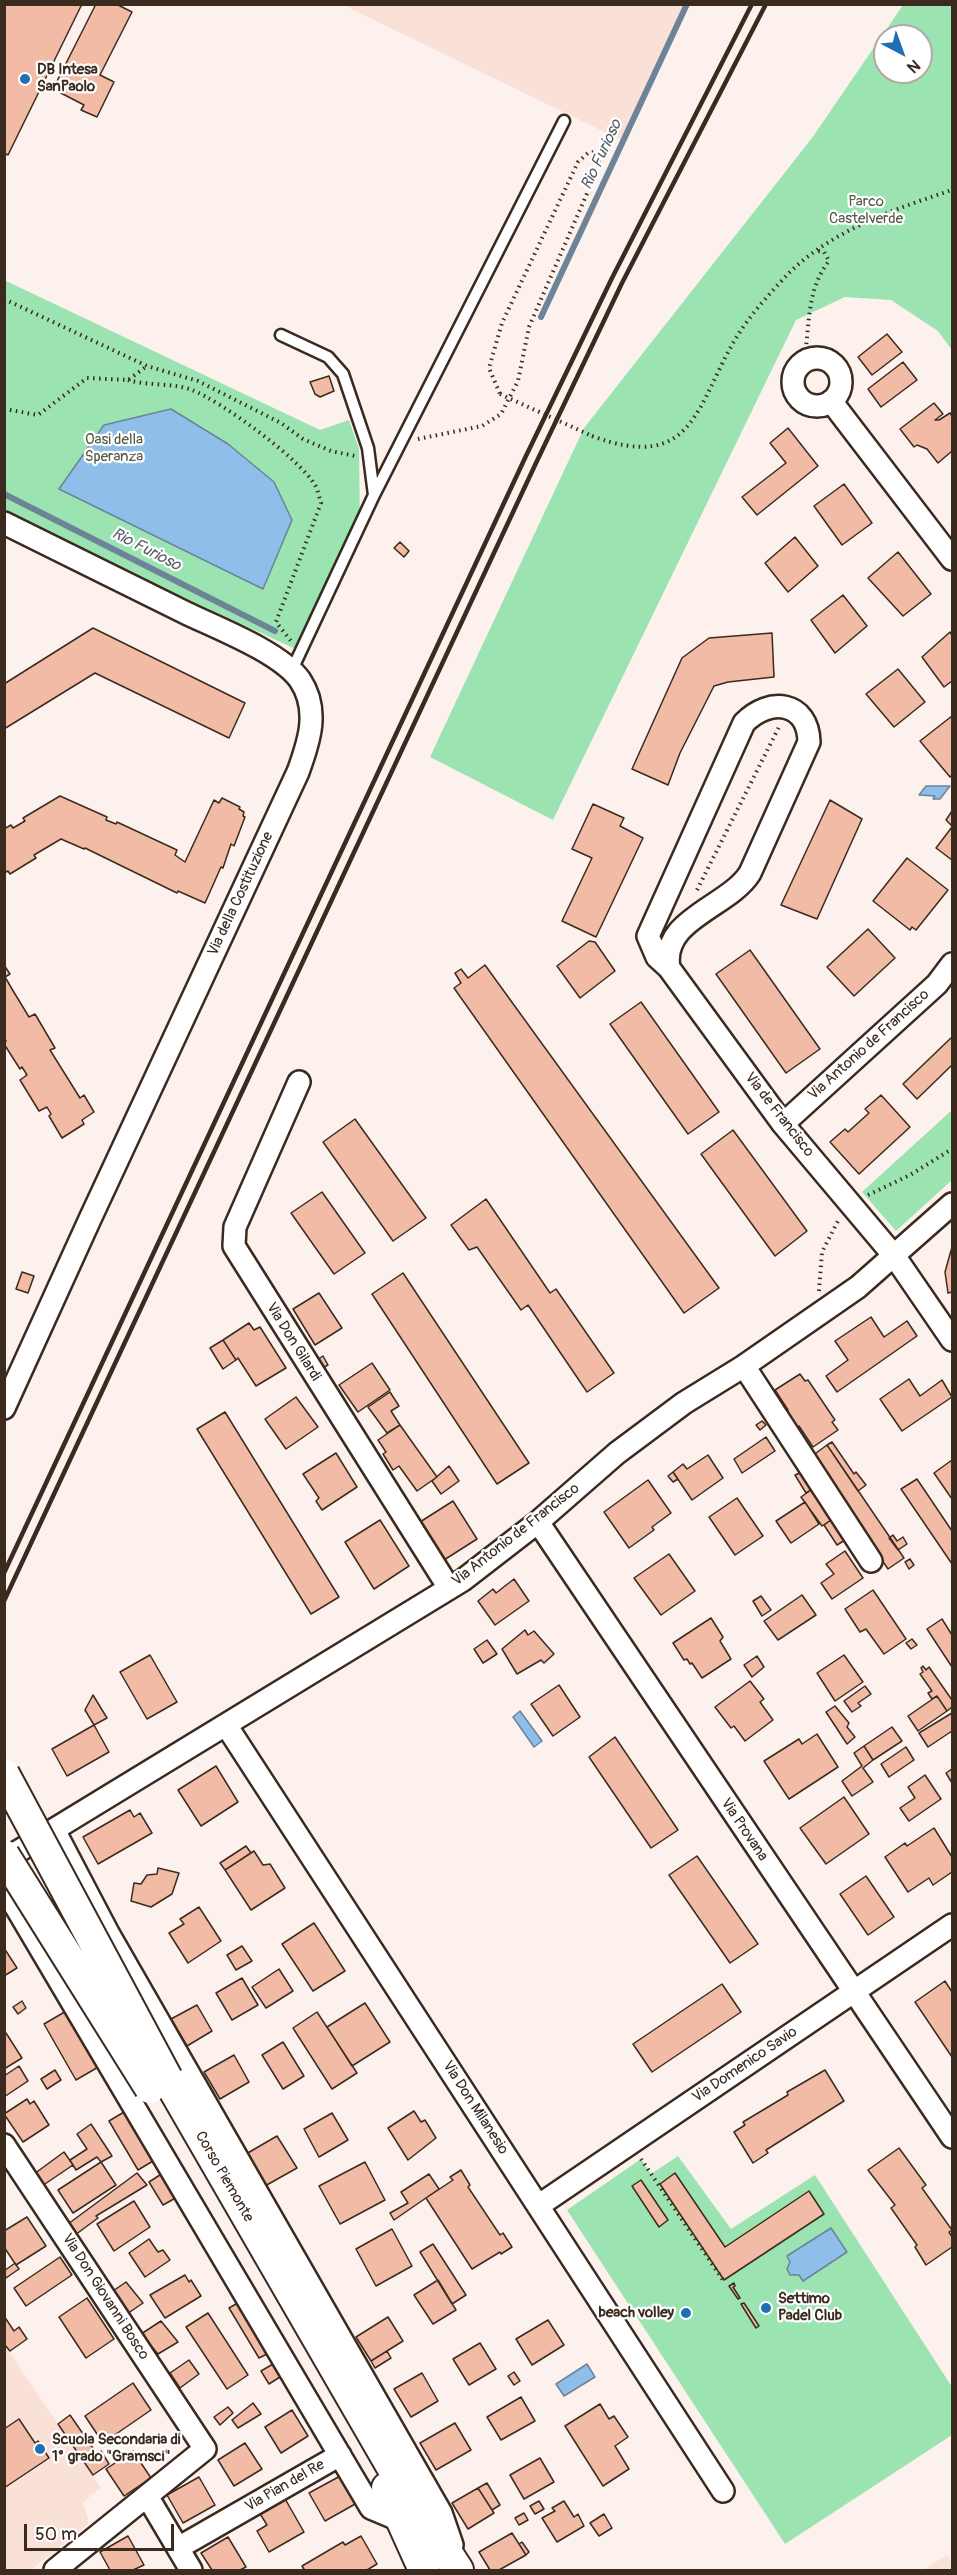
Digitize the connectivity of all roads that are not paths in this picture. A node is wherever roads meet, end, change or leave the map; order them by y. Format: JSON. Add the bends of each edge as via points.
{"nodes":[{"id":1,"x":564,"y":121,"type":"dead end"},
{"id":2,"x":281,"y":335,"type":"dead end"},
{"id":3,"x":831,"y":401,"type":"junction"},
{"id":4,"x":374,"y":495,"type":"junction"},
{"id":5,"x":4,"y":524,"type":"edge"},
{"id":6,"x":952,"y":559,"type":"edge"},
{"id":7,"x":291,"y":672,"type":"junction"},
{"id":8,"x":952,"y":964,"type":"edge"},
{"id":9,"x":669,"y":968,"type":"junction"},
{"id":10,"x":299,"y":1082,"type":"dead end"},
{"id":11,"x":783,"y":1124,"type":"junction"},
{"id":12,"x":952,"y":1204,"type":"edge"},
{"id":13,"x":895,"y":1257,"type":"junction"},
{"id":14,"x":952,"y":1340,"type":"edge"},
{"id":15,"x":744,"y":1366,"type":"junction"},
{"id":16,"x":4,"y":1408,"type":"edge"},
{"id":17,"x":538,"y":1522,"type":"junction"},
{"id":18,"x":871,"y":1562,"type":"dead end"},
{"id":19,"x":449,"y":1588,"type":"junction"},
{"id":20,"x":226,"y":1725,"type":"junction"},
{"id":21,"x":4,"y":1774,"type":"edge"},
{"id":22,"x":54,"y":1830,"type":"junction"},
{"id":23,"x":4,"y":1855,"type":"edge"},
{"id":24,"x":4,"y":1860,"type":"edge"},
{"id":25,"x":4,"y":1887,"type":"edge"},
{"id":26,"x":952,"y":1925,"type":"edge"},
{"id":27,"x":853,"y":1992,"type":"junction"},
{"id":28,"x":158,"y":2083,"type":"junction"},
{"id":29,"x":952,"y":2137,"type":"edge"},
{"id":30,"x":4,"y":2145,"type":"edge"},
{"id":31,"x":538,"y":2206,"type":"junction"},
{"id":32,"x":340,"y":2455,"type":"junction"},
{"id":33,"x":723,"y":2492,"type":"dead end"},
{"id":34,"x":147,"y":2496,"type":"junction"},
{"id":35,"x":402,"y":2521,"type":"junction"},
{"id":36,"x":178,"y":2548,"type":"junction"},
{"id":37,"x":55,"y":2571,"type":"edge"},
{"id":38,"x":191,"y":2571,"type":"edge"},
{"id":39,"x":424,"y":2571,"type":"edge"},
{"id":40,"x":460,"y":2571,"type":"edge"}],
"edges":[{"from":1,"to":4,"type":"lane"},
{"from":2,"to":4,"type":"lane","via":[[327,357],[343,374],[370,460]]},
{"from":3,"to":3,"type":"street","via":[[809,404],[798,395],[795,374],[804,362],[819,358],[834,365],[841,380]]},
{"from":3,"to":6,"type":"street"},
{"from":4,"to":7,"type":"lane"},
{"from":5,"to":7,"type":"street","name":"Via della Costituzione","via":[[262,650]]},
{"from":7,"to":16,"type":"street","name":"Via della Costituzione","via":[[308,698],[312,717],[309,742],[298,772]]},
{"from":8,"to":11,"type":"street","name":"Via Antonio de Francisco","via":[[937,984]]},
{"from":9,"to":9,"type":"street","name":"Via de Francisco","via":[[667,956],[685,926],[745,881],[750,873],[809,741],[804,719],[781,705],[765,707],[744,723],[649,930],[657,957]]},
{"from":9,"to":11,"type":"street","name":"Via de Francisco"},
{"from":10,"to":19,"type":"street","name":"Via Don Gilardi","via":[[235,1227],[234,1246]]},
{"from":11,"to":13,"type":"street","name":"Via de Francisco"},
{"from":12,"to":13,"type":"street","name":"Via Antonio de Francisco"},
{"from":13,"to":14,"type":"street","name":"Via de Francisco"},
{"from":13,"to":15,"type":"street","name":"Via Antonio de Francisco"},
{"from":15,"to":17,"type":"street","name":"Via Antonio de Francisco","via":[[684,1403],[617,1453]]},
{"from":15,"to":18,"type":"street"},
{"from":17,"to":19,"type":"street","name":"Via Antonio de Francisco"},
{"from":17,"to":27,"type":"street","name":"Via Provana"},
{"from":19,"to":20,"type":"street","name":"Via Antonio de Francisco"},
{"from":20,"to":22,"type":"street","name":"Via Antonio de Francisco"},
{"from":20,"to":31,"type":"street","name":"Via Don Milanesio"},
{"from":21,"to":28,"type":"main road","name":"Corso Piemonte","bridge":true},
{"from":22,"to":24,"type":"street"},
{"from":22,"to":40,"type":"street","name":"Corso Piemonte","via":[[114,1944],[441,2513]]},
{"from":23,"to":28,"type":"main road","name":"Corso Piemonte","bridge":true},
{"from":25,"to":32,"type":"street"},
{"from":26,"to":27,"type":"street","name":"Via Domenico Savio"},
{"from":27,"to":29,"type":"street","name":"Via Provana"},
{"from":27,"to":31,"type":"street","name":"Via Domenico Savio"},
{"from":28,"to":35,"type":"main road","name":"Corso Piemonte"},
{"from":28,"to":40,"type":"main road","name":"Corso Piemonte","via":[[396,2474]]},
{"from":30,"to":34,"type":"street","name":"Via Don Giovanni Bosco","via":[[205,2449]]},
{"from":31,"to":33,"type":"street","name":"Via Don Milanesio"},
{"from":32,"to":35,"type":"street","name":"Via Pian del Re","via":[[371,2508]]},
{"from":32,"to":36,"type":"street","name":"Via Pian del Re"},
{"from":34,"to":36,"type":"street"},
{"from":34,"to":37,"type":"street"},
{"from":35,"to":39,"type":"main road","name":"Corso Piemonte"},
{"from":36,"to":38,"type":"street"}]}
